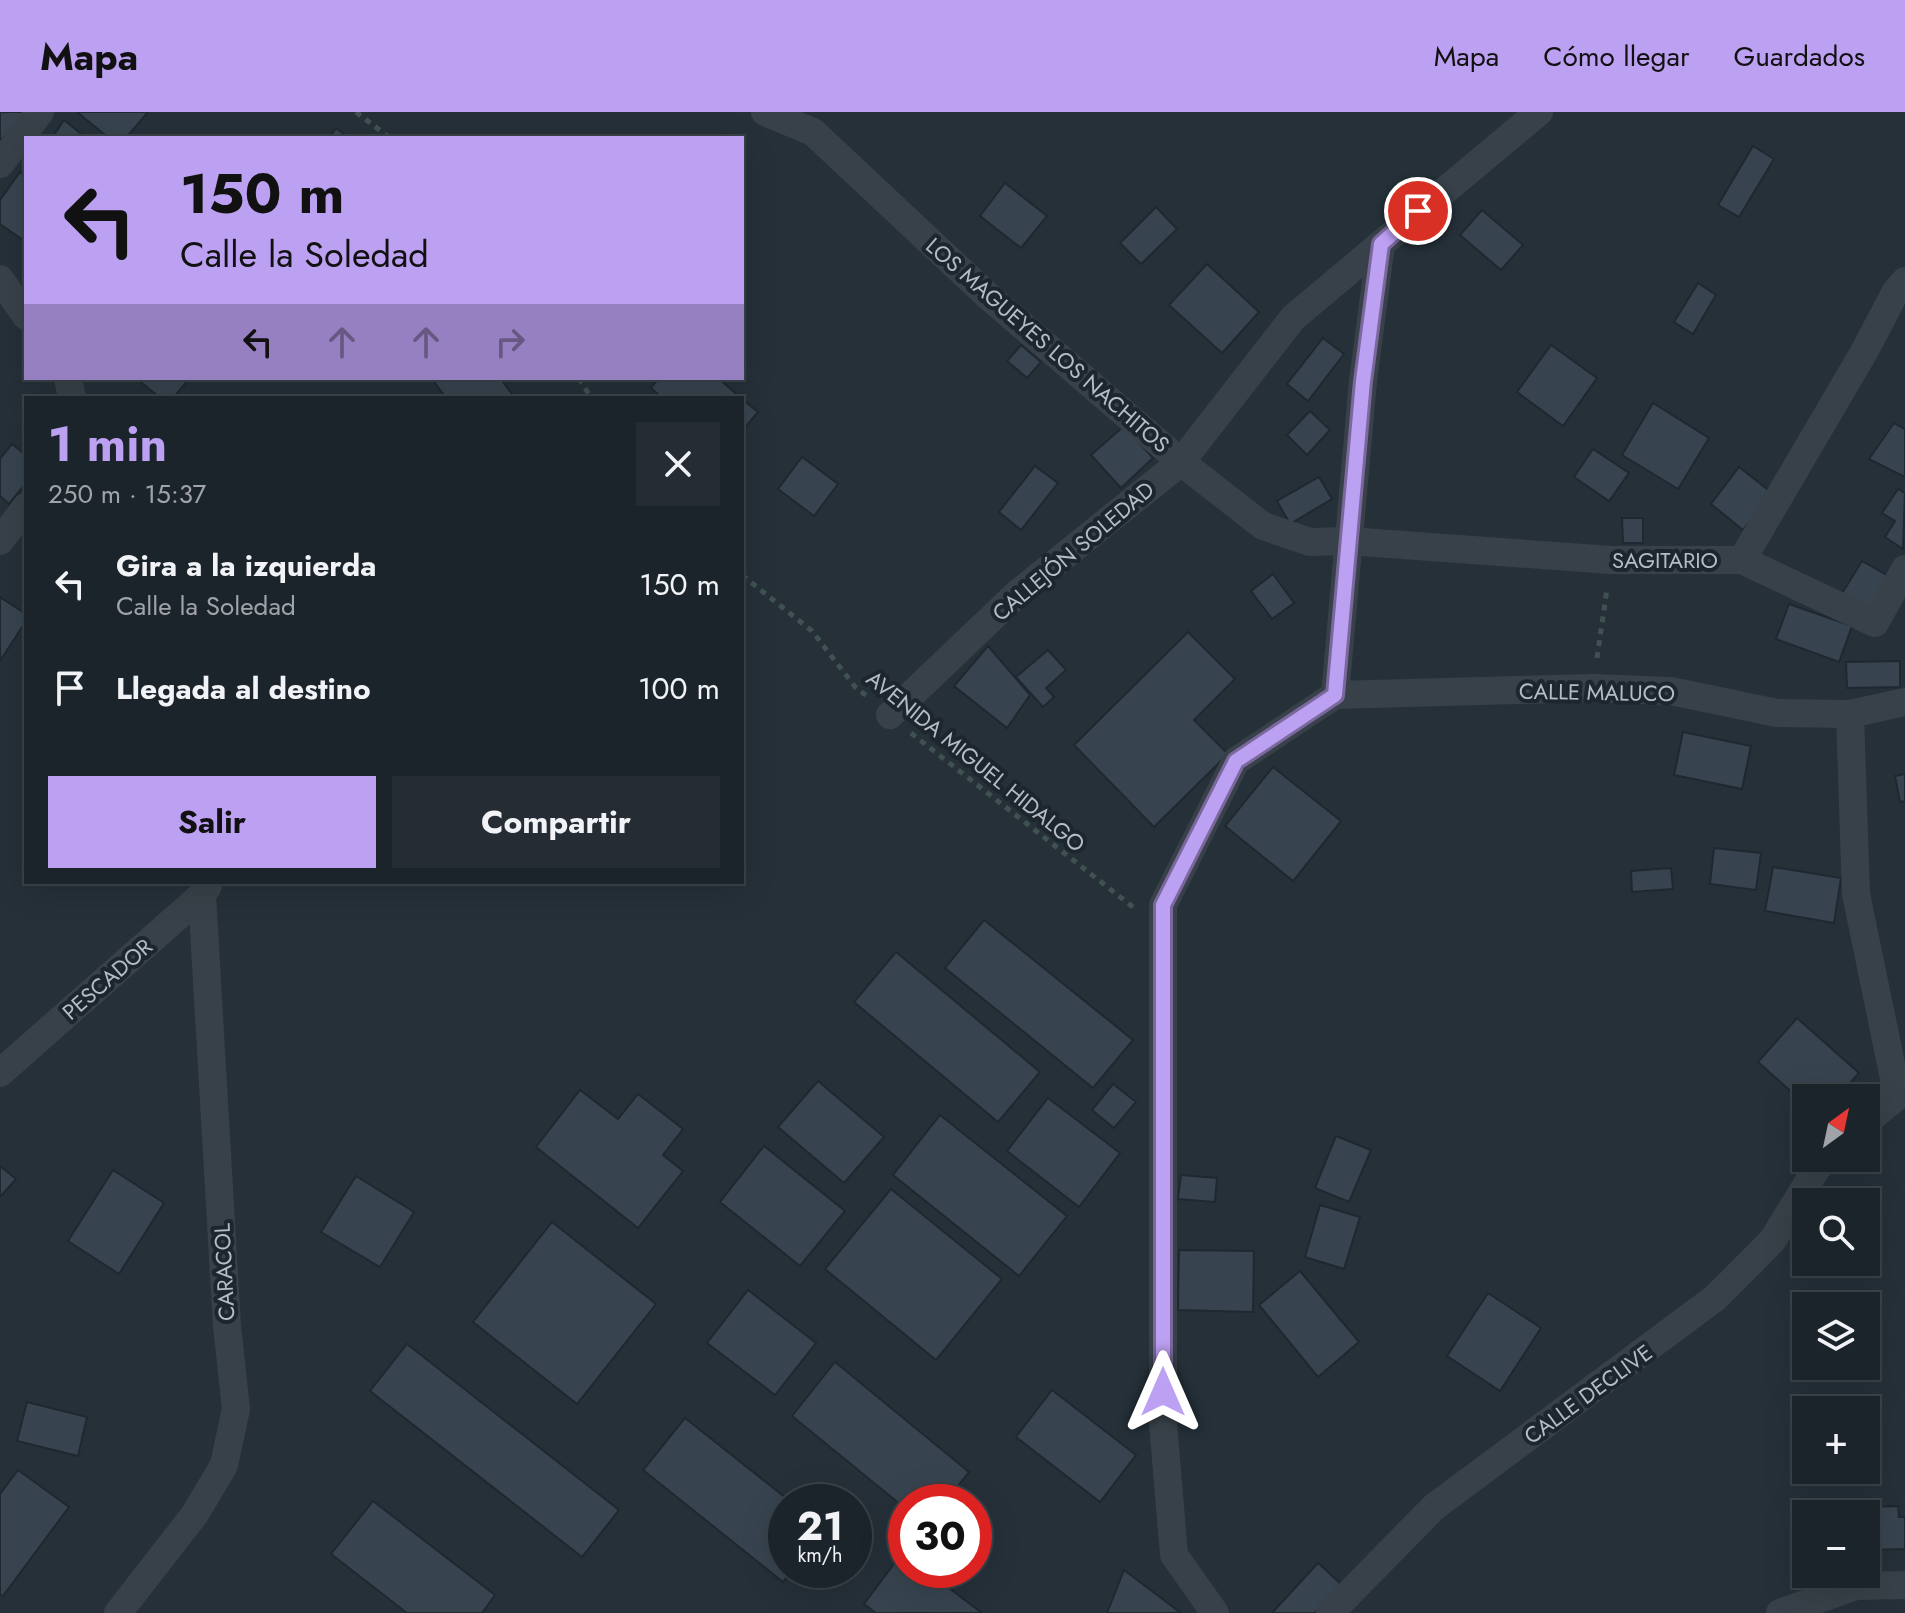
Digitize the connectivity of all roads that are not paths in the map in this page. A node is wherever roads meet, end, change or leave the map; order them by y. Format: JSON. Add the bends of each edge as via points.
{"nodes":[{"id":1,"x":40,"y":112,"type":"edge"},
{"id":2,"x":765,"y":112,"type":"edge"},
{"id":3,"x":1539,"y":112,"type":"edge"},
{"id":4,"x":0,"y":164,"type":"edge"},
{"id":5,"x":1381,"y":244,"type":"junction"},
{"id":6,"x":0,"y":279,"type":"edge"},
{"id":7,"x":1905,"y":281,"type":"edge"},
{"id":8,"x":24,"y":313,"type":"edge"},
{"id":9,"x":1181,"y":462,"type":"junction"},
{"id":10,"x":24,"y":510,"type":"edge"},
{"id":11,"x":0,"y":541,"type":"edge"},
{"id":12,"x":1348,"y":541,"type":"junction"},
{"id":13,"x":1742,"y":560,"type":"junction"},
{"id":14,"x":1905,"y":569,"type":"edge"},
{"id":15,"x":1335,"y":695,"type":"junction"},
{"id":16,"x":1905,"y":702,"type":"edge"},
{"id":17,"x":1850,"y":714,"type":"junction"},
{"id":18,"x":890,"y":715,"type":"road end"},
{"id":19,"x":206,"y":888,"type":"edge"},
{"id":20,"x":0,"y":1073,"type":"edge"},
{"id":21,"x":1901,"y":1092,"type":"edge"},
{"id":22,"x":1880,"y":1110,"type":"edge"},
{"id":23,"x":1815,"y":1172,"type":"edge"},
{"id":24,"x":1905,"y":1585,"type":"edge"},
{"id":25,"x":118,"y":1613,"type":"edge"},
{"id":26,"x":1215,"y":1613,"type":"edge"},
{"id":27,"x":1330,"y":1613,"type":"edge"},
{"id":28,"x":1780,"y":1613,"type":"edge"}],
"edges":[{"from":1,"to":4,"type":"street"},
{"from":2,"to":9,"type":"street","name":"LOS MAGUEYES LOS NACHITOS","via":[[813,132],[988,296]]},
{"from":3,"to":5,"type":"street","name":"CALLEJÓN SOLEDAD"},
{"from":5,"to":9,"type":"street","name":"CALLEJÓN SOLEDAD","via":[[1293,318]]},
{"from":5,"to":12,"type":"street"},
{"from":6,"to":8,"type":"street"},
{"from":7,"to":13,"type":"street","name":"SAGITARIO"},
{"from":9,"to":12,"type":"street","name":"LOS MAGUEYES LOS NACHITOS","via":[[1263,526],[1310,542]]},
{"from":9,"to":18,"type":"street","name":"CALLEJÓN SOLEDAD","via":[[1018,593]]},
{"from":10,"to":11,"type":"street"},
{"from":12,"to":13,"type":"street","name":"SAGITARIO","via":[[1611,560]]},
{"from":12,"to":15,"type":"street"},
{"from":13,"to":14,"type":"street","via":[[1875,623]]},
{"from":15,"to":17,"type":"street","name":"CALLE MALUCO","via":[[1593,688],[1671,691],[1777,713]]},
{"from":15,"to":26,"type":"street","via":[[1236,761],[1163,905],[1163,1423],[1174,1555]]},
{"from":16,"to":17,"type":"street","name":"CALLE MALUCO"},
{"from":17,"to":21,"type":"street","via":[[1856,894]]},
{"from":19,"to":20,"type":"street","name":"PESCADOR"},
{"from":19,"to":25,"type":"street","name":"CARACOL","via":[[227,1326],[236,1409],[224,1465],[195,1514]]},
{"from":21,"to":22,"type":"street"},
{"from":23,"to":27,"type":"street","name":"CALLE DECLIVE","via":[[1772,1241],[1715,1298],[1434,1507]]},
{"from":24,"to":28,"type":"street","via":[[1856,1586]]}]}
